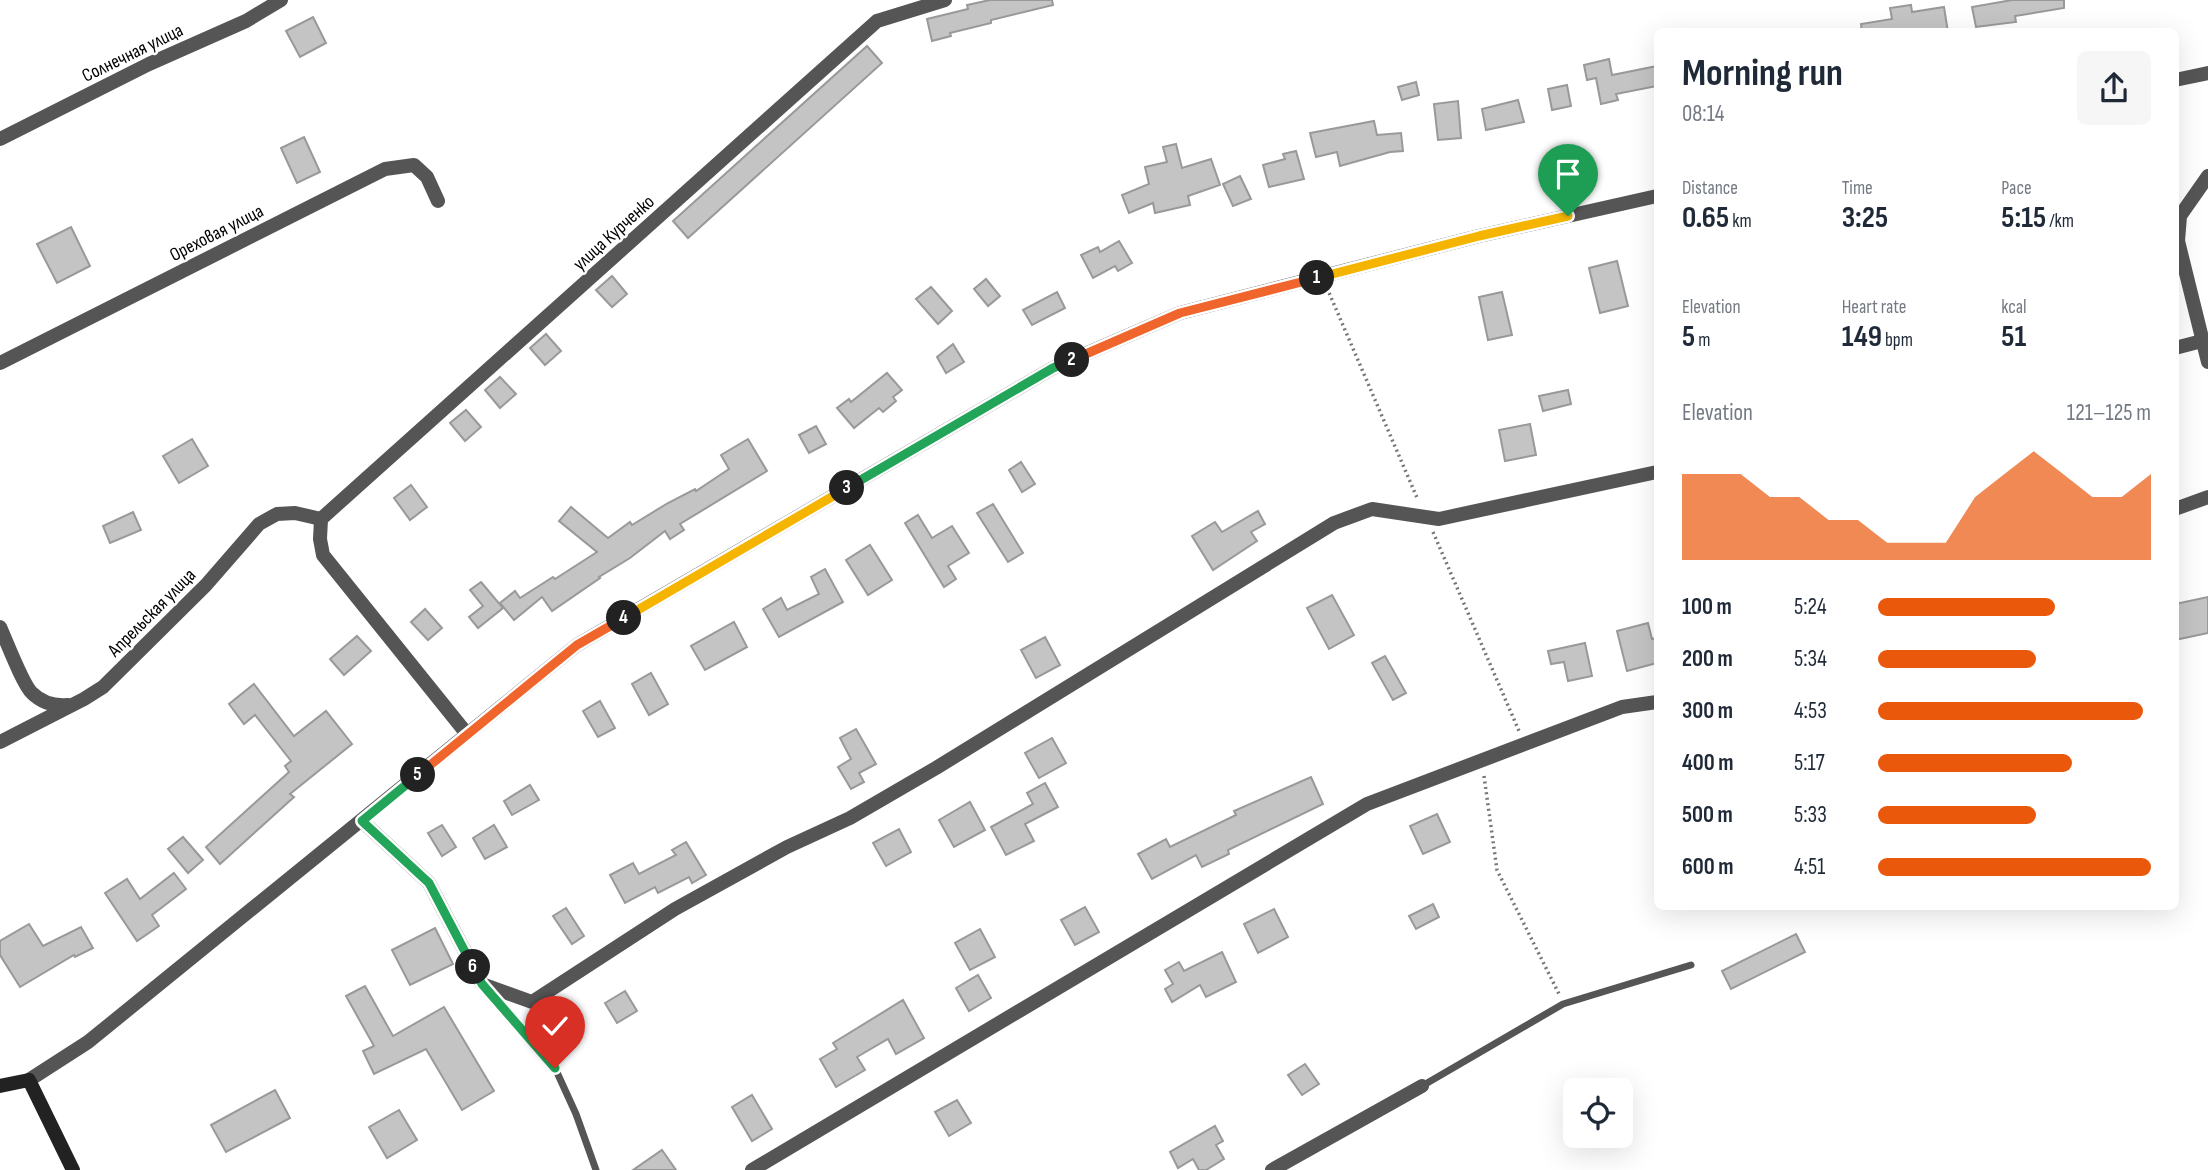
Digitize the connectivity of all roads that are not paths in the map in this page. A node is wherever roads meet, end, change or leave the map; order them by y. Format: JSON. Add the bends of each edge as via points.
{"nodes":[{"id":1,"x":281,"y":0,"type":"edge"},
{"id":2,"x":945,"y":0,"type":"edge"},
{"id":3,"x":2208,"y":73,"type":"edge"},
{"id":4,"x":2179,"y":79,"type":"edge"},
{"id":5,"x":0,"y":139,"type":"edge"},
{"id":6,"x":2208,"y":176,"type":"edge"},
{"id":7,"x":1654,"y":197,"type":"edge"},
{"id":8,"x":438,"y":201,"type":"dead end"},
{"id":9,"x":2179,"y":229,"type":"edge"},
{"id":10,"x":2179,"y":246,"type":"edge"},
{"id":11,"x":2202,"y":341,"type":"junction"},
{"id":12,"x":2179,"y":347,"type":"edge"},
{"id":13,"x":2208,"y":362,"type":"edge"},
{"id":14,"x":0,"y":363,"type":"edge"},
{"id":15,"x":1654,"y":472,"type":"edge"},
{"id":16,"x":2208,"y":497,"type":"edge"},
{"id":17,"x":2179,"y":508,"type":"edge"},
{"id":18,"x":321,"y":519,"type":"junction"},
{"id":19,"x":0,"y":627,"type":"edge"},
{"id":20,"x":1654,"y":703,"type":"edge"},
{"id":21,"x":72,"y":705,"type":"junction"},
{"id":22,"x":467,"y":734,"type":"junction"},
{"id":23,"x":0,"y":742,"type":"edge"},
{"id":24,"x":362,"y":821,"type":"junction"},
{"id":25,"x":1691,"y":965,"type":"dead end"},
{"id":26,"x":482,"y":984,"type":"junction"},
{"id":27,"x":29,"y":1080,"type":"junction"},
{"id":28,"x":0,"y":1086,"type":"edge"},
{"id":29,"x":1422,"y":1086,"type":"joint"},
{"id":30,"x":73,"y":1170,"type":"edge"},
{"id":31,"x":596,"y":1170,"type":"edge"},
{"id":32,"x":752,"y":1170,"type":"edge"},
{"id":33,"x":1272,"y":1170,"type":"edge"}],
"edges":[{"from":1,"to":5,"type":"street","name":"Солнечная улица"},
{"from":2,"to":18,"type":"street","name":"улица Курченко","via":[[877,21]]},
{"from":3,"to":4,"type":"street"},
{"from":6,"to":9,"type":"street","via":[[2180,216]]},
{"from":7,"to":22,"type":"street","via":[[1479,236],[1180,313],[1053,368],[577,645]]},
{"from":8,"to":14,"type":"street","name":"Ореховая улица","via":[[427,177],[414,165],[385,169]]},
{"from":10,"to":11,"type":"street"},
{"from":11,"to":12,"type":"street"},
{"from":11,"to":13,"type":"street"},
{"from":15,"to":26,"type":"street","via":[[1439,519],[1372,509],[1334,523],[915,780],[675,909],[532,1002]]},
{"from":16,"to":17,"type":"street"},
{"from":18,"to":21,"type":"street","name":"Апрельская улица","via":[[277,514],[259,524],[103,687]]},
{"from":18,"to":22,"type":"street","via":[[323,555]]},
{"from":19,"to":21,"type":"street","via":[[31,693],[57,706]]},
{"from":20,"to":32,"type":"street","via":[[1622,708],[1367,804]]},
{"from":21,"to":23,"type":"street","name":"Апрельская улица"},
{"from":22,"to":24,"type":"street"},
{"from":24,"to":26,"type":"street","via":[[429,883]]},
{"from":24,"to":27,"type":"street","via":[[89,1042]]},
{"from":25,"to":29,"type":"lane","via":[[1563,1004]]},
{"from":26,"to":31,"type":"lane","via":[[555,1068]]},
{"from":27,"to":28,"type":"main road"},
{"from":27,"to":30,"type":"main road"},
{"from":29,"to":33,"type":"street"}]}
